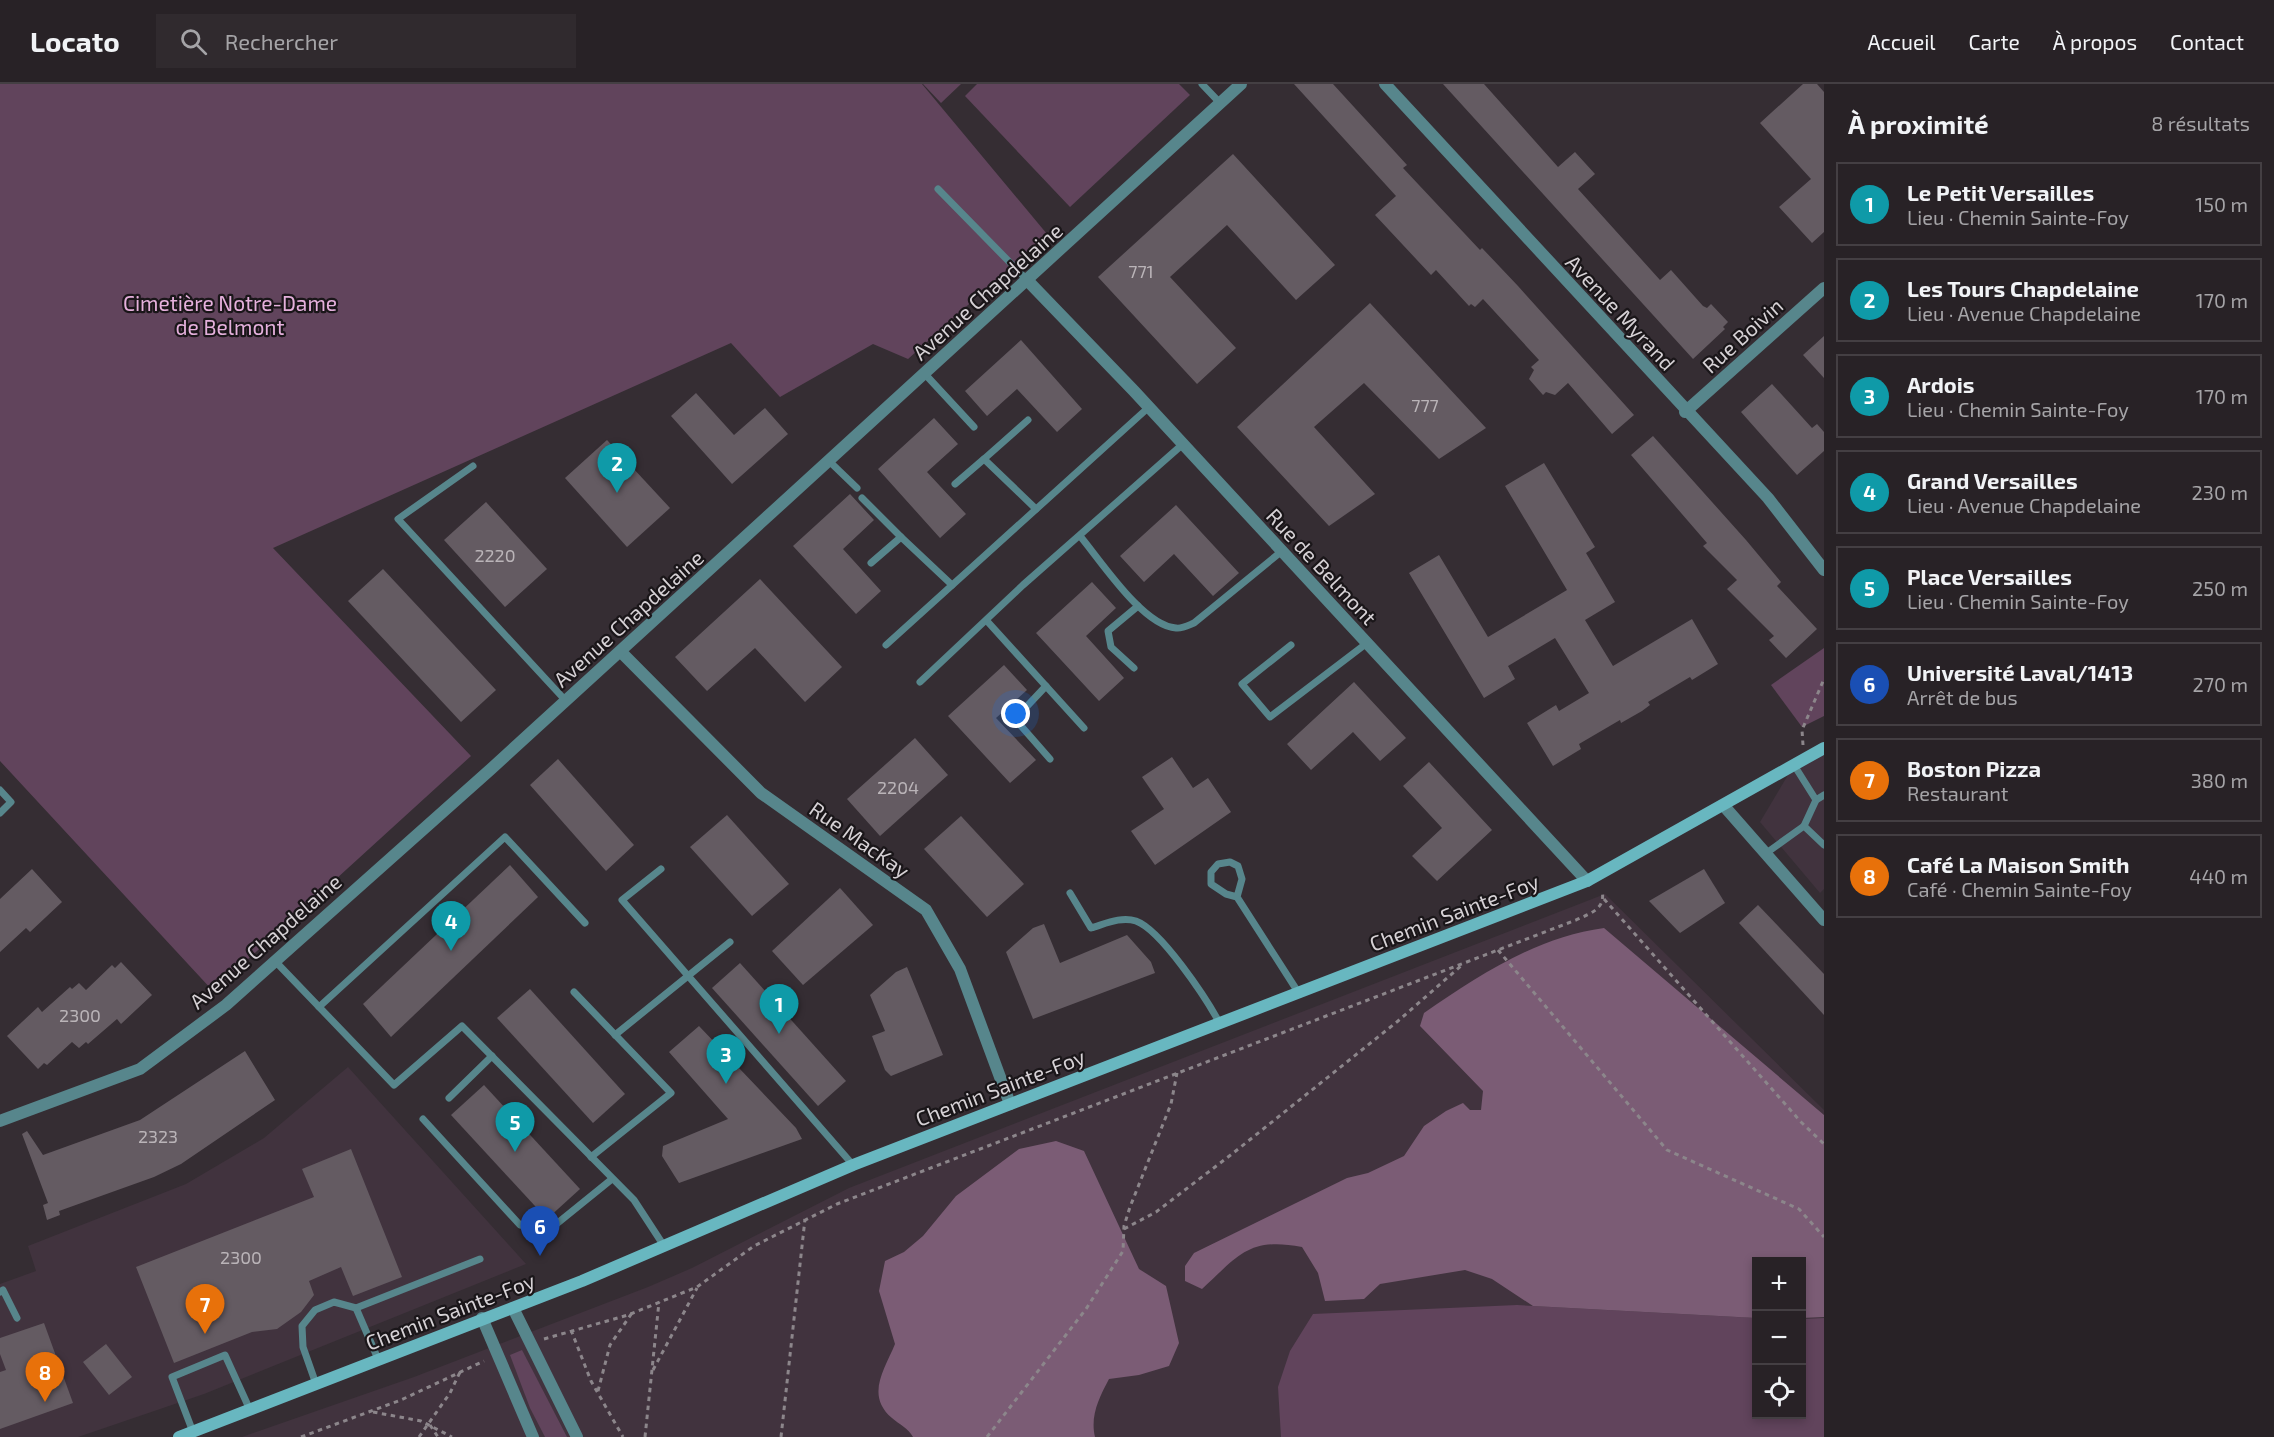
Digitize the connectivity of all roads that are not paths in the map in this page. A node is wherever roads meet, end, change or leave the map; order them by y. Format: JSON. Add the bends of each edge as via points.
{"nodes":[{"id":1,"x":1202,"y":84,"type":"edge"},
{"id":2,"x":1241,"y":84,"type":"edge"},
{"id":3,"x":1385,"y":84,"type":"edge"},
{"id":4,"x":1221,"y":104,"type":"junction"},
{"id":5,"x":938,"y":189,"type":"dead end"},
{"id":6,"x":1027,"y":280,"type":"junction"},
{"id":7,"x":1824,"y":288,"type":"edge"},
{"id":8,"x":924,"y":373,"type":"junction"},
{"id":9,"x":1149,"y":407,"type":"junction"},
{"id":10,"x":1685,"y":412,"type":"junction"},
{"id":11,"x":1028,"y":420,"type":"dead end"},
{"id":12,"x":974,"y":427,"type":"dead end"},
{"id":13,"x":1183,"y":444,"type":"junction"},
{"id":14,"x":984,"y":459,"type":"junction"},
{"id":15,"x":829,"y":461,"type":"junction"},
{"id":16,"x":473,"y":465,"type":"dead end"},
{"id":17,"x":955,"y":484,"type":"dead end"},
{"id":18,"x":858,"y":488,"type":"dead end"},
{"id":19,"x":862,"y":498,"type":"dead end"},
{"id":20,"x":1036,"y":509,"type":"junction"},
{"id":21,"x":1080,"y":536,"type":"junction"},
{"id":22,"x":901,"y":537,"type":"junction"},
{"id":23,"x":1282,"y":551,"type":"junction"},
{"id":24,"x":871,"y":562,"type":"dead end"},
{"id":25,"x":1824,"y":570,"type":"edge"},
{"id":26,"x":952,"y":585,"type":"junction"},
{"id":27,"x":1138,"y":606,"type":"junction"},
{"id":28,"x":987,"y":621,"type":"junction"},
{"id":29,"x":1367,"y":643,"type":"junction"},
{"id":30,"x":886,"y":645,"type":"dead end"},
{"id":31,"x":1291,"y":645,"type":"dead end"},
{"id":32,"x":621,"y":652,"type":"junction"},
{"id":33,"x":1134,"y":668,"type":"dead end"},
{"id":34,"x":920,"y":682,"type":"dead end"},
{"id":35,"x":1046,"y":686,"type":"junction"},
{"id":36,"x":566,"y":701,"type":"junction"},
{"id":37,"x":1084,"y":728,"type":"dead end"},
{"id":38,"x":1824,"y":748,"type":"edge"},
{"id":39,"x":1050,"y":759,"type":"dead end"},
{"id":40,"x":1799,"y":762,"type":"junction"},
{"id":41,"x":0,"y":790,"type":"edge"},
{"id":42,"x":1824,"y":795,"type":"edge"},
{"id":43,"x":1816,"y":800,"type":"junction"},
{"id":44,"x":1724,"y":806,"type":"junction"},
{"id":45,"x":0,"y":813,"type":"edge"},
{"id":46,"x":1804,"y":826,"type":"junction"},
{"id":47,"x":1824,"y":845,"type":"edge"},
{"id":48,"x":1765,"y":854,"type":"junction"},
{"id":49,"x":661,"y":869,"type":"dead end"},
{"id":50,"x":1587,"y":880,"type":"junction"},
{"id":51,"x":1070,"y":894,"type":"dead end"},
{"id":52,"x":1237,"y":897,"type":"junction"},
{"id":53,"x":1824,"y":920,"type":"edge"},
{"id":54,"x":585,"y":923,"type":"dead end"},
{"id":55,"x":730,"y":942,"type":"dead end"},
{"id":56,"x":275,"y":961,"type":"junction"},
{"id":57,"x":687,"y":977,"type":"junction"},
{"id":58,"x":574,"y":992,"type":"dead end"},
{"id":59,"x":1298,"y":992,"type":"junction"},
{"id":60,"x":319,"y":1007,"type":"junction"},
{"id":61,"x":1219,"y":1022,"type":"junction"},
{"id":62,"x":615,"y":1035,"type":"junction"},
{"id":63,"x":492,"y":1056,"type":"junction"},
{"id":64,"x":449,"y":1098,"type":"dead end"},
{"id":65,"x":1011,"y":1104,"type":"junction"},
{"id":66,"x":423,"y":1119,"type":"dead end"},
{"id":67,"x":0,"y":1121,"type":"edge"},
{"id":68,"x":591,"y":1157,"type":"junction"},
{"id":69,"x":853,"y":1165,"type":"junction"},
{"id":70,"x":612,"y":1179,"type":"junction"},
{"id":71,"x":664,"y":1246,"type":"junction"},
{"id":72,"x":480,"y":1259,"type":"dead end"},
{"id":73,"x":0,"y":1292,"type":"edge"},
{"id":74,"x":356,"y":1308,"type":"junction"},
{"id":75,"x":513,"y":1308,"type":"junction"},
{"id":76,"x":17,"y":1318,"type":"dead end"},
{"id":77,"x":482,"y":1318,"type":"junction"},
{"id":78,"x":378,"y":1359,"type":"junction"},
{"id":79,"x":316,"y":1384,"type":"junction"},
{"id":80,"x":250,"y":1410,"type":"junction"},
{"id":81,"x":193,"y":1432,"type":"junction"},
{"id":82,"x":179,"y":1437,"type":"edge"},
{"id":83,"x":533,"y":1437,"type":"edge"},
{"id":84,"x":577,"y":1437,"type":"edge"}],
"edges":[{"from":1,"to":4,"type":"lane"},
{"from":2,"to":4,"type":"street","name":"Avenue Chapdelaine"},
{"from":3,"to":10,"type":"street","name":"Avenue Myrand"},
{"from":4,"to":6,"type":"street","name":"Avenue Chapdelaine"},
{"from":5,"to":6,"type":"lane"},
{"from":6,"to":8,"type":"street","name":"Avenue Chapdelaine"},
{"from":6,"to":9,"type":"street","name":"Rue de Belmont"},
{"from":7,"to":10,"type":"street","name":"Rue Boivin"},
{"from":8,"to":12,"type":"lane"},
{"from":8,"to":15,"type":"street","name":"Avenue Chapdelaine"},
{"from":9,"to":13,"type":"street","name":"Rue de Belmont"},
{"from":9,"to":20,"type":"lane"},
{"from":10,"to":25,"type":"street","name":"Avenue Myrand","via":[[1768,498]]},
{"from":11,"to":14,"type":"lane"},
{"from":13,"to":21,"type":"lane"},
{"from":13,"to":23,"type":"street","name":"Rue de Belmont"},
{"from":14,"to":17,"type":"lane"},
{"from":14,"to":20,"type":"lane"},
{"from":15,"to":18,"type":"lane"},
{"from":15,"to":32,"type":"street","name":"Avenue Chapdelaine"},
{"from":16,"to":36,"type":"lane","via":[[398,519]]},
{"from":19,"to":22,"type":"lane"},
{"from":20,"to":26,"type":"lane"},
{"from":21,"to":27,"type":"lane"},
{"from":21,"to":28,"type":"lane"},
{"from":22,"to":24,"type":"lane"},
{"from":22,"to":26,"type":"lane"},
{"from":23,"to":27,"type":"lane","via":[[1194,623],[1178,629],[1164,625]]},
{"from":23,"to":29,"type":"street","name":"Rue de Belmont"},
{"from":26,"to":30,"type":"lane"},
{"from":27,"to":33,"type":"lane","via":[[1108,631],[1111,647]]},
{"from":28,"to":34,"type":"lane"},
{"from":28,"to":35,"type":"lane"},
{"from":29,"to":31,"type":"lane","via":[[1270,717],[1242,684]]},
{"from":29,"to":50,"type":"street","name":"Rue de Belmont"},
{"from":32,"to":36,"type":"street","name":"Avenue Chapdelaine"},
{"from":32,"to":65,"type":"street","name":"Rue MacKay","via":[[761,794],[926,910],[960,969]]},
{"from":35,"to":37,"type":"lane"},
{"from":35,"to":39,"type":"lane","via":[[1015,719]]},
{"from":36,"to":56,"type":"street","name":"Avenue Chapdelaine"},
{"from":38,"to":40,"type":"main road","name":"Chemin Sainte-Foy"},
{"from":40,"to":43,"type":"lane"},
{"from":40,"to":44,"type":"main road","name":"Chemin Sainte-Foy"},
{"from":41,"to":45,"type":"lane","via":[[11,802]]},
{"from":42,"to":43,"type":"lane"},
{"from":43,"to":46,"type":"lane"},
{"from":44,"to":48,"type":"street"},
{"from":44,"to":50,"type":"main road","name":"Chemin Sainte-Foy"},
{"from":46,"to":47,"type":"lane"},
{"from":46,"to":48,"type":"lane"},
{"from":48,"to":53,"type":"street"},
{"from":49,"to":57,"type":"lane","via":[[622,900]]},
{"from":50,"to":59,"type":"main road","name":"Chemin Sainte-Foy"},
{"from":51,"to":61,"type":"lane","via":[[1091,928],[1123,919],[1138,921],[1150,931],[1183,967]]},
{"from":52,"to":52,"type":"lane","via":[[1242,879],[1238,866],[1230,862],[1218,864],[1211,872],[1211,884]]},
{"from":52,"to":59,"type":"lane"},
{"from":54,"to":60,"type":"lane","via":[[505,837]]},
{"from":55,"to":57,"type":"lane"},
{"from":56,"to":60,"type":"lane"},
{"from":56,"to":67,"type":"street","name":"Avenue Chapdelaine","via":[[225,1005],[140,1069]]},
{"from":57,"to":62,"type":"lane"},
{"from":57,"to":69,"type":"lane"},
{"from":58,"to":62,"type":"lane"},
{"from":59,"to":61,"type":"main road","name":"Chemin Sainte-Foy"},
{"from":60,"to":63,"type":"lane","via":[[394,1085],[462,1026]]},
{"from":61,"to":65,"type":"main road","name":"Chemin Sainte-Foy"},
{"from":62,"to":68,"type":"lane","via":[[671,1093]]},
{"from":63,"to":64,"type":"lane"},
{"from":63,"to":68,"type":"lane"},
{"from":65,"to":69,"type":"main road","name":"Chemin Sainte-Foy"},
{"from":66,"to":70,"type":"lane","via":[[520,1225],[549,1230]]},
{"from":68,"to":70,"type":"lane"},
{"from":69,"to":71,"type":"main road","name":"Chemin Sainte-Foy"},
{"from":70,"to":71,"type":"lane","via":[[634,1200]]},
{"from":71,"to":75,"type":"main road","name":"Chemin Sainte-Foy"},
{"from":72,"to":74,"type":"lane"},
{"from":73,"to":76,"type":"lane","via":[[3,1290]]},
{"from":74,"to":78,"type":"lane"},
{"from":74,"to":79,"type":"lane","via":[[334,1302],[315,1310],[302,1326],[303,1347]]},
{"from":75,"to":77,"type":"main road","name":"Chemin Sainte-Foy"},
{"from":75,"to":84,"type":"street"},
{"from":77,"to":78,"type":"main road","name":"Chemin Sainte-Foy"},
{"from":77,"to":83,"type":"street"},
{"from":78,"to":79,"type":"main road","name":"Chemin Sainte-Foy"},
{"from":79,"to":80,"type":"main road","name":"Chemin Sainte-Foy"},
{"from":80,"to":81,"type":"main road","name":"Chemin Sainte-Foy"},
{"from":80,"to":81,"type":"lane","via":[[225,1355],[172,1377]]},
{"from":81,"to":82,"type":"main road","name":"Chemin Sainte-Foy"}]}
